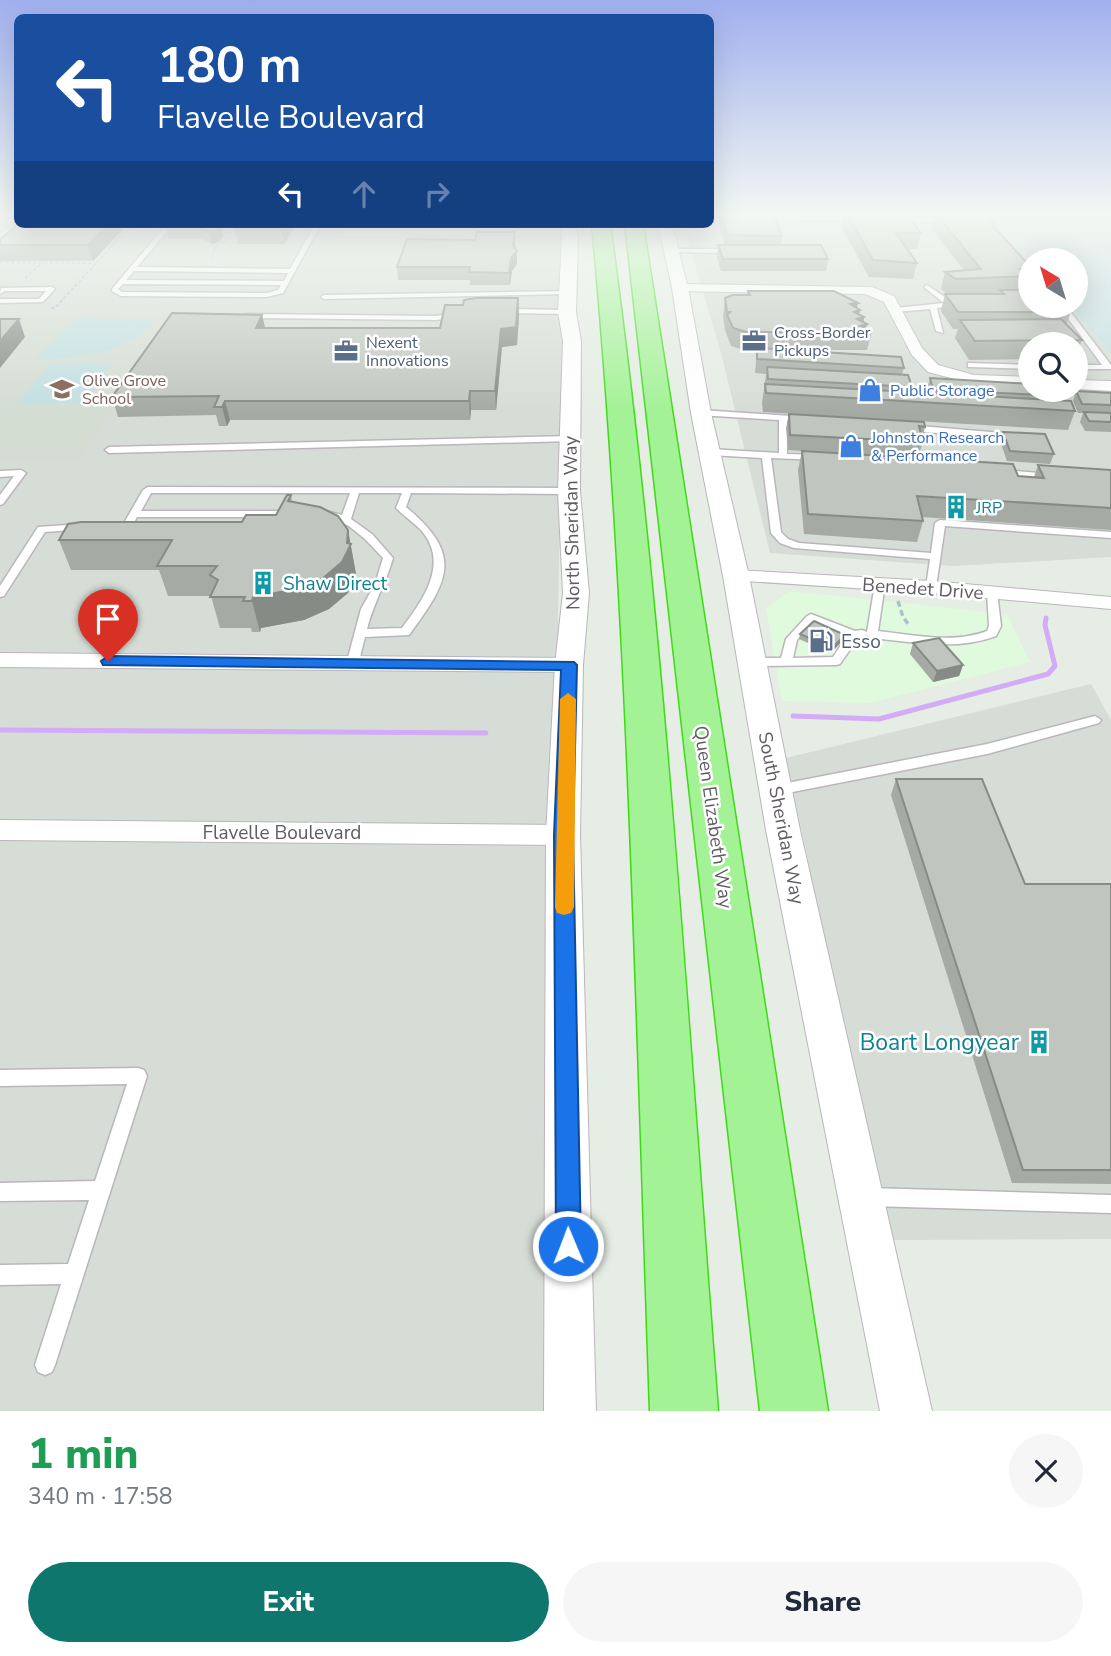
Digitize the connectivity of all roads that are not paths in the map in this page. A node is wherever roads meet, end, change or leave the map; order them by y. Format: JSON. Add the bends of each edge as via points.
{"nodes":[{"id":1,"x":123,"y":280,"type":"edge"},
{"id":2,"x":288,"y":280,"type":"edge"},
{"id":3,"x":568,"y":280,"type":"edge"},
{"id":4,"x":607,"y":280,"type":"edge"},
{"id":5,"x":662,"y":280,"type":"edge"},
{"id":6,"x":677,"y":280,"type":"edge"},
{"id":7,"x":121,"y":282,"type":"junction"},
{"id":8,"x":286,"y":283,"type":"junction"},
{"id":9,"x":927,"y":287,"type":"dead end"},
{"id":10,"x":680,"y":288,"type":"junction"},
{"id":11,"x":0,"y":292,"type":"edge"},
{"id":12,"x":324,"y":297,"type":"dead end"},
{"id":13,"x":0,"y":301,"type":"edge"},
{"id":14,"x":568,"y":302,"type":"junction"},
{"id":15,"x":951,"y":305,"type":"junction"},
{"id":16,"x":967,"y":305,"type":"edge"},
{"id":17,"x":933,"y":308,"type":"junction"},
{"id":18,"x":497,"y":310,"type":"edge"},
{"id":19,"x":896,"y":310,"type":"junction"},
{"id":20,"x":472,"y":312,"type":"edge"},
{"id":21,"x":239,"y":316,"type":"edge"},
{"id":22,"x":278,"y":317,"type":"junction"},
{"id":23,"x":314,"y":317,"type":"junction"},
{"id":24,"x":351,"y":317,"type":"junction"},
{"id":25,"x":409,"y":318,"type":"junction"},
{"id":26,"x":436,"y":318,"type":"junction"},
{"id":27,"x":1071,"y":318,"type":"edge"},
{"id":28,"x":346,"y":327,"type":"edge"},
{"id":29,"x":272,"y":328,"type":"edge"},
{"id":30,"x":307,"y":329,"type":"edge"},
{"id":31,"x":406,"y":330,"type":"edge"},
{"id":32,"x":434,"y":330,"type":"edge"},
{"id":33,"x":940,"y":331,"type":"dead end"},
{"id":34,"x":1082,"y":332,"type":"edge"},
{"id":35,"x":1088,"y":340,"type":"edge"},
{"id":36,"x":971,"y":365,"type":"dead end"},
{"id":37,"x":1018,"y":367,"type":"edge"},
{"id":38,"x":1088,"y":367,"type":"edge"},
{"id":39,"x":1018,"y":380,"type":"edge"},
{"id":40,"x":1088,"y":385,"type":"edge"},
{"id":41,"x":1111,"y":386,"type":"edge"},
{"id":42,"x":701,"y":413,"type":"junction"},
{"id":43,"x":783,"y":418,"type":"junction"},
{"id":44,"x":810,"y":420,"type":"edge"},
{"id":45,"x":892,"y":427,"type":"edge"},
{"id":46,"x":1002,"y":436,"type":"edge"},
{"id":47,"x":569,"y":439,"type":"junction"},
{"id":48,"x":109,"y":450,"type":"dead end"},
{"id":49,"x":709,"y":452,"type":"junction"},
{"id":50,"x":766,"y":454,"type":"junction"},
{"id":51,"x":783,"y":455,"type":"junction"},
{"id":52,"x":824,"y":458,"type":"edge"},
{"id":53,"x":988,"y":472,"type":"edge"},
{"id":54,"x":0,"y":474,"type":"edge"},
{"id":55,"x":1056,"y":477,"type":"edge"},
{"id":56,"x":569,"y":491,"type":"junction"},
{"id":57,"x":355,"y":492,"type":"junction"},
{"id":58,"x":407,"y":492,"type":"junction"},
{"id":59,"x":0,"y":502,"type":"edge"},
{"id":60,"x":133,"y":514,"type":"junction"},
{"id":61,"x":306,"y":514,"type":"edge"},
{"id":62,"x":318,"y":514,"type":"edge"},
{"id":63,"x":345,"y":521,"type":"junction"},
{"id":64,"x":91,"y":527,"type":"edge"},
{"id":65,"x":103,"y":527,"type":"edge"},
{"id":66,"x":1111,"y":535,"type":"edge"},
{"id":67,"x":936,"y":556,"type":"junction"},
{"id":68,"x":736,"y":576,"type":"junction"},
{"id":69,"x":886,"y":585,"type":"junction"},
{"id":70,"x":931,"y":587,"type":"junction"},
{"id":71,"x":992,"y":592,"type":"junction"},
{"id":72,"x":0,"y":594,"type":"edge"},
{"id":73,"x":1111,"y":603,"type":"edge"},
{"id":74,"x":360,"y":633,"type":"junction"},
{"id":75,"x":872,"y":634,"type":"junction"},
{"id":76,"x":854,"y":635,"type":"junction"},
{"id":77,"x":817,"y":647,"type":"edge"},
{"id":78,"x":0,"y":660,"type":"edge"},
{"id":79,"x":806,"y":660,"type":"junction"},
{"id":80,"x":786,"y":661,"type":"junction"},
{"id":81,"x":752,"y":662,"type":"junction"},
{"id":82,"x":352,"y":665,"type":"junction"},
{"id":83,"x":569,"y":665,"type":"junction"},
{"id":84,"x":1095,"y":720,"type":"dead end"},
{"id":85,"x":777,"y":790,"type":"junction"},
{"id":86,"x":0,"y":830,"type":"edge"},
{"id":87,"x":564,"y":835,"type":"junction"},
{"id":88,"x":0,"y":1078,"type":"edge"},
{"id":89,"x":102,"y":1190,"type":"junction"},
{"id":90,"x":0,"y":1192,"type":"edge"},
{"id":91,"x":859,"y":1197,"type":"junction"},
{"id":92,"x":1111,"y":1204,"type":"edge"},
{"id":93,"x":75,"y":1274,"type":"junction"},
{"id":94,"x":0,"y":1275,"type":"edge"},
{"id":95,"x":45,"y":1365,"type":"dead end"},
{"id":96,"x":570,"y":1411,"type":"edge"},
{"id":97,"x":684,"y":1411,"type":"edge"},
{"id":98,"x":794,"y":1411,"type":"edge"},
{"id":99,"x":906,"y":1411,"type":"edge"}],
"edges":[{"from":1,"to":7,"type":"lane"},
{"from":2,"to":8,"type":"lane"},
{"from":3,"to":14,"type":"street","name":"North Sheridan Way"},
{"from":4,"to":97,"type":"highway","via":[[649,792]]},
{"from":5,"to":98,"type":"highway","name":"Queen Elizabeth Way"},
{"from":6,"to":10,"type":"street","name":"South Sheridan Way"},
{"from":7,"to":8,"type":"lane"},
{"from":7,"to":8,"type":"lane","via":[[114,290],[121,294],[267,295],[281,292]]},
{"from":9,"to":15,"type":"lane"},
{"from":10,"to":19,"type":"street","via":[[826,296],[879,292]]},
{"from":10,"to":42,"type":"street","name":"South Sheridan Way"},
{"from":11,"to":13,"type":"lane","via":[[52,289],[41,301]]},
{"from":12,"to":14,"type":"lane"},
{"from":14,"to":18,"type":"lane"},
{"from":14,"to":47,"type":"street","name":"North Sheridan Way","via":[[572,341]]},
{"from":15,"to":16,"type":"lane"},
{"from":15,"to":17,"type":"lane"},
{"from":17,"to":19,"type":"lane"},
{"from":17,"to":33,"type":"lane"},
{"from":19,"to":39,"type":"street","via":[[925,362],[941,372],[960,378]]},
{"from":20,"to":26,"type":"lane"},
{"from":21,"to":22,"type":"lane"},
{"from":22,"to":23,"type":"lane"},
{"from":22,"to":29,"type":"lane"},
{"from":23,"to":24,"type":"lane"},
{"from":23,"to":30,"type":"lane"},
{"from":24,"to":25,"type":"lane"},
{"from":24,"to":28,"type":"lane"},
{"from":25,"to":26,"type":"lane"},
{"from":25,"to":31,"type":"lane"},
{"from":26,"to":32,"type":"lane"},
{"from":27,"to":34,"type":"lane"},
{"from":35,"to":38,"type":"lane","via":[[1108,367]]},
{"from":36,"to":37,"type":"lane"},
{"from":40,"to":41,"type":"street"},
{"from":42,"to":43,"type":"lane"},
{"from":42,"to":49,"type":"street","name":"South Sheridan Way"},
{"from":43,"to":44,"type":"lane"},
{"from":43,"to":51,"type":"lane"},
{"from":45,"to":46,"type":"lane"},
{"from":47,"to":48,"type":"lane"},
{"from":47,"to":56,"type":"street","name":"North Sheridan Way"},
{"from":49,"to":50,"type":"lane"},
{"from":49,"to":68,"type":"street","name":"South Sheridan Way"},
{"from":50,"to":51,"type":"lane"},
{"from":50,"to":67,"type":"lane","via":[[776,533],[784,541],[798,546]]},
{"from":51,"to":52,"type":"lane"},
{"from":53,"to":55,"type":"lane"},
{"from":54,"to":59,"type":"lane","via":[[20,473]]},
{"from":56,"to":58,"type":"lane"},
{"from":56,"to":83,"type":"street","name":"North Sheridan Way","via":[[576,593]]},
{"from":57,"to":58,"type":"lane"},
{"from":57,"to":60,"type":"lane","via":[[148,490]]},
{"from":57,"to":63,"type":"lane"},
{"from":58,"to":74,"type":"lane","via":[[401,508],[430,534],[439,557],[435,590],[405,632]]},
{"from":60,"to":61,"type":"lane","via":[[202,521]]},
{"from":60,"to":65,"type":"lane","via":[[127,526]]},
{"from":62,"to":63,"type":"lane","via":[[331,513]]},
{"from":63,"to":74,"type":"lane","via":[[377,543],[388,558]]},
{"from":64,"to":72,"type":"lane","via":[[43,529]]},
{"from":66,"to":67,"type":"lane","via":[[940,523]]},
{"from":67,"to":70,"type":"lane"},
{"from":68,"to":69,"type":"street","name":"Benedet Drive"},
{"from":68,"to":81,"type":"street","name":"South Sheridan Way"},
{"from":69,"to":70,"type":"street","name":"Benedet Drive"},
{"from":69,"to":75,"type":"lane"},
{"from":70,"to":71,"type":"street","name":"Benedet Drive"},
{"from":71,"to":73,"type":"street","name":"Benedet Drive"},
{"from":71,"to":75,"type":"lane","via":[[992,633],[968,641]]},
{"from":74,"to":82,"type":"lane"},
{"from":75,"to":76,"type":"lane"},
{"from":76,"to":79,"type":"lane","via":[[836,660]]},
{"from":76,"to":80,"type":"lane","via":[[832,631],[811,618],[792,639]]},
{"from":77,"to":79,"type":"lane"},
{"from":78,"to":82,"type":"street"},
{"from":79,"to":80,"type":"lane"},
{"from":80,"to":81,"type":"lane"},
{"from":81,"to":85,"type":"street","name":"South Sheridan Way"},
{"from":82,"to":83,"type":"street"},
{"from":83,"to":87,"type":"street","name":"North Sheridan Way"},
{"from":84,"to":85,"type":"lane","via":[[987,749]]},
{"from":85,"to":91,"type":"street","name":"South Sheridan Way"},
{"from":86,"to":87,"type":"street","name":"Flavelle Boulevard"},
{"from":87,"to":96,"type":"street","name":"North Sheridan Way"},
{"from":88,"to":89,"type":"lane","via":[[138,1076]]},
{"from":89,"to":90,"type":"lane"},
{"from":89,"to":93,"type":"lane"},
{"from":91,"to":92,"type":"lane"},
{"from":91,"to":99,"type":"street","name":"South Sheridan Way"},
{"from":93,"to":94,"type":"lane"},
{"from":93,"to":95,"type":"lane"}]}
